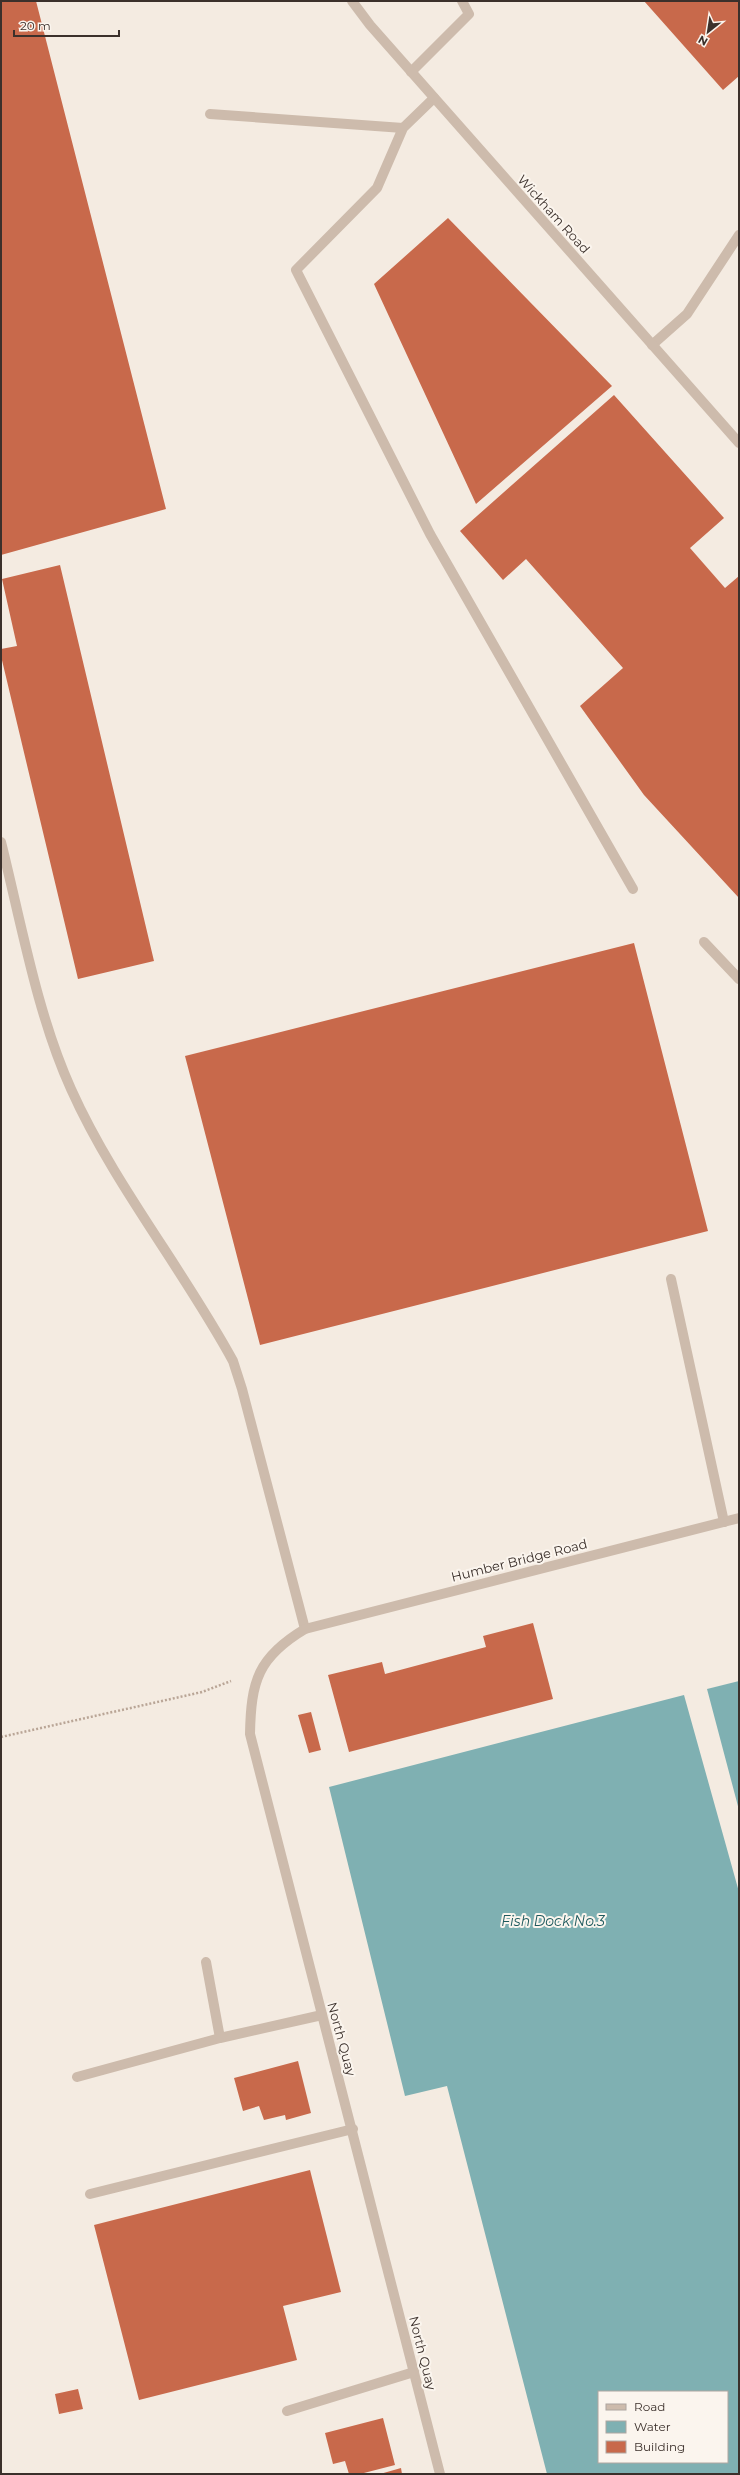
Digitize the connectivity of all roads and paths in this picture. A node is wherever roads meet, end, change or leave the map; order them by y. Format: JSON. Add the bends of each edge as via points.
{"nodes":[{"id":1,"x":352,"y":1,"type":"edge"},
{"id":2,"x":462,"y":1,"type":"edge"},
{"id":3,"x":411,"y":72,"type":"junction"},
{"id":4,"x":434,"y":98,"type":"junction"},
{"id":5,"x":210,"y":114,"type":"dead end"},
{"id":6,"x":403,"y":128,"type":"junction"},
{"id":7,"x":739,"y":235,"type":"edge"},
{"id":8,"x":652,"y":345,"type":"junction"},
{"id":9,"x":739,"y":443,"type":"edge"},
{"id":10,"x":1,"y":842,"type":"edge"},
{"id":11,"x":634,"y":889,"type":"dead end"},
{"id":12,"x":704,"y":942,"type":"dead end"},
{"id":13,"x":739,"y":979,"type":"edge"},
{"id":14,"x":671,"y":1279,"type":"dead end"},
{"id":15,"x":739,"y":1518,"type":"edge"},
{"id":16,"x":724,"y":1522,"type":"junction"},
{"id":17,"x":305,"y":1629,"type":"junction"},
{"id":18,"x":262,"y":1669,"type":"junction"},
{"id":19,"x":1,"y":1738,"type":"edge"},
{"id":20,"x":206,"y":1962,"type":"dead end"},
{"id":21,"x":322,"y":2016,"type":"junction"},
{"id":22,"x":220,"y":2038,"type":"junction"},
{"id":23,"x":77,"y":2077,"type":"dead end"},
{"id":24,"x":352,"y":2129,"type":"junction"},
{"id":25,"x":90,"y":2194,"type":"dead end"},
{"id":26,"x":414,"y":2372,"type":"junction"},
{"id":27,"x":287,"y":2411,"type":"dead end"},
{"id":28,"x":440,"y":2474,"type":"edge"}],
"edges":[{"from":1,"to":3,"type":"street","name":"Wickham Road"},
{"from":2,"to":3,"type":"street","via":[[468,14]]},
{"from":3,"to":4,"type":"street","name":"Wickham Road"},
{"from":4,"to":6,"type":"street"},
{"from":4,"to":8,"type":"street","name":"Wickham Road"},
{"from":5,"to":6,"type":"street"},
{"from":6,"to":11,"type":"street","via":[[377,188],[296,270],[430,534]]},
{"from":7,"to":8,"type":"street","via":[[687,314]]},
{"from":8,"to":9,"type":"street","name":"Wickham Road"},
{"from":10,"to":17,"type":"street","via":[[52,1046],[71,1090],[97,1140],[233,1361]]},
{"from":12,"to":13,"type":"street"},
{"from":14,"to":16,"type":"street"},
{"from":15,"to":16,"type":"street","name":"Humber Bridge Road"},
{"from":16,"to":17,"type":"street","name":"Humber Bridge Road"},
{"from":17,"to":18,"type":"street","name":"North Quay","via":[[282,1643]]},
{"from":18,"to":19,"type":"path","via":[[202,1692]]},
{"from":18,"to":21,"type":"street","name":"North Quay","via":[[251,1702],[250,1734]]},
{"from":20,"to":22,"type":"street"},
{"from":21,"to":22,"type":"street"},
{"from":21,"to":24,"type":"street","name":"North Quay"},
{"from":22,"to":23,"type":"street"},
{"from":24,"to":25,"type":"street"},
{"from":24,"to":26,"type":"street","name":"North Quay"},
{"from":26,"to":27,"type":"street"},
{"from":26,"to":28,"type":"street","name":"North Quay"}]}
